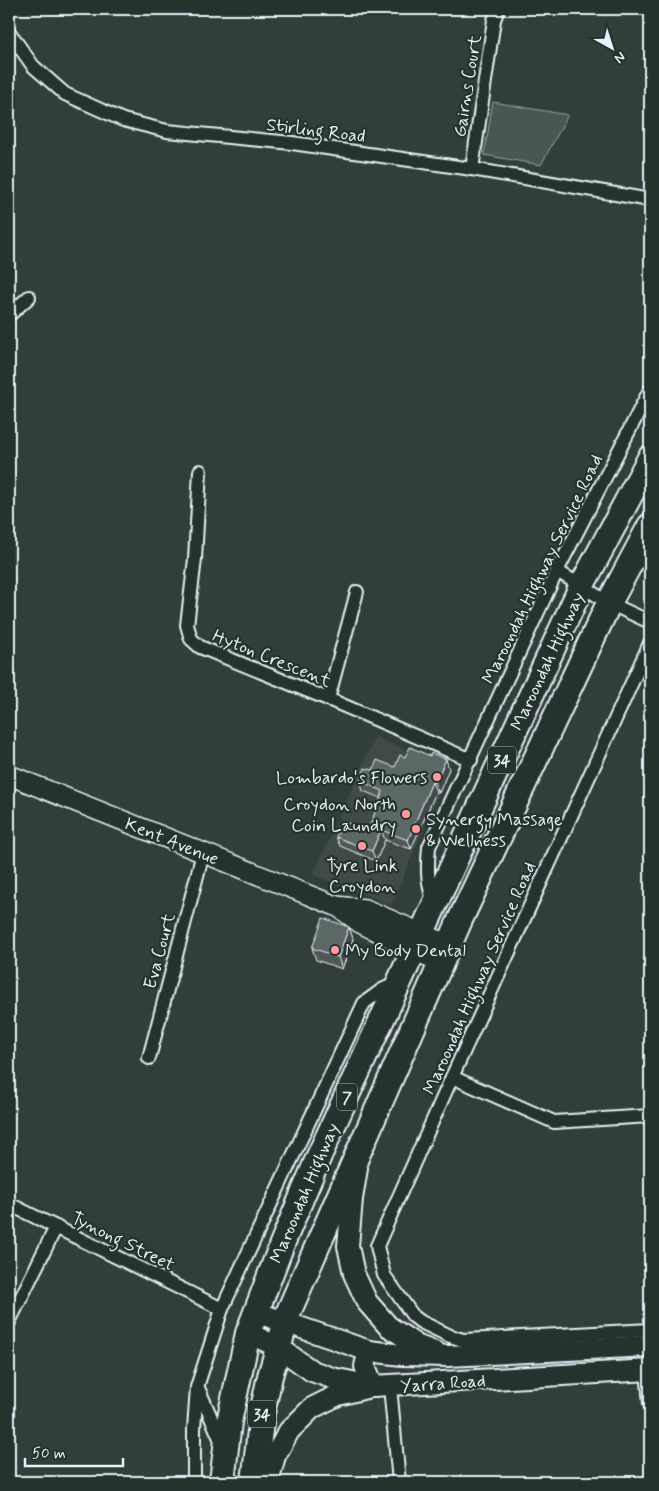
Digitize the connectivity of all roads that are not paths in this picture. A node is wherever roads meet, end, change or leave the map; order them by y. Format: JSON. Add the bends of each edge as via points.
{"nodes":[{"id":1,"x":498,"y":9,"type":"edge"},
{"id":2,"x":9,"y":32,"type":"edge"},
{"id":3,"x":472,"y":170,"type":"junction"},
{"id":4,"x":650,"y":200,"type":"edge"},
{"id":5,"x":29,"y":297,"type":"dead end"},
{"id":6,"x":9,"y":314,"type":"edge"},
{"id":7,"x":650,"y":390,"type":"edge"},
{"id":8,"x":650,"y":458,"type":"edge"},
{"id":9,"x":200,"y":471,"type":"dead end"},
{"id":10,"x":650,"y":526,"type":"edge"},
{"id":11,"x":557,"y":571,"type":"junction"},
{"id":12,"x":581,"y":587,"type":"junction"},
{"id":13,"x":357,"y":592,"type":"dead end"},
{"id":14,"x":609,"y":603,"type":"junction"},
{"id":15,"x":650,"y":622,"type":"edge"},
{"id":16,"x":650,"y":643,"type":"edge"},
{"id":17,"x":328,"y":699,"type":"junction"},
{"id":18,"x":471,"y":760,"type":"junction"},
{"id":19,"x":9,"y":775,"type":"edge"},
{"id":20,"x":203,"y":853,"type":"junction"},
{"id":21,"x":435,"y":905,"type":"junction"},
{"id":22,"x":418,"y":941,"type":"junction"},
{"id":23,"x":445,"y":954,"type":"junction"},
{"id":24,"x":400,"y":982,"type":"junction"},
{"id":25,"x":149,"y":1058,"type":"dead end"},
{"id":26,"x":452,"y":1077,"type":"junction"},
{"id":27,"x":650,"y":1116,"type":"edge"},
{"id":28,"x":360,"y":1151,"type":"junction"},
{"id":29,"x":9,"y":1204,"type":"edge"},
{"id":30,"x":56,"y":1227,"type":"junction"},
{"id":31,"x":222,"y":1309,"type":"junction"},
{"id":32,"x":9,"y":1322,"type":"edge"},
{"id":33,"x":251,"y":1322,"type":"junction"},
{"id":34,"x":287,"y":1322,"type":"junction"},
{"id":35,"x":650,"y":1330,"type":"edge"},
{"id":36,"x":547,"y":1344,"type":"junction"},
{"id":37,"x":650,"y":1346,"type":"edge"},
{"id":38,"x":278,"y":1347,"type":"junction"},
{"id":39,"x":369,"y":1351,"type":"junction"},
{"id":40,"x":448,"y":1356,"type":"junction"},
{"id":41,"x":648,"y":1370,"type":"edge"},
{"id":42,"x":549,"y":1377,"type":"junction"},
{"id":43,"x":382,"y":1386,"type":"junction"},
{"id":44,"x":198,"y":1387,"type":"junction"},
{"id":45,"x":650,"y":1404,"type":"edge"},
{"id":46,"x":225,"y":1450,"type":"junction"},
{"id":47,"x":194,"y":1482,"type":"edge"},
{"id":48,"x":222,"y":1482,"type":"edge"},
{"id":49,"x":254,"y":1482,"type":"edge"},
{"id":50,"x":268,"y":1482,"type":"edge"},
{"id":51,"x":399,"y":1482,"type":"edge"}],
"edges":[{"from":1,"to":3,"type":"street","name":"Gairns Court"},
{"from":2,"to":3,"type":"street","name":"Stirling Road","via":[[33,66],[57,88],[123,120],[167,131],[292,143]]},
{"from":3,"to":4,"type":"street","name":"Stirling Road"},
{"from":5,"to":6,"type":"street"},
{"from":7,"to":11,"type":"street","name":"Maroondah Highway Service Road"},
{"from":8,"to":12,"type":"highway","name":"Maroondah Highway","number":"34"},
{"from":9,"to":17,"type":"street","name":"Hyton Crescent","via":[[195,560],[187,625],[190,640],[200,647]]},
{"from":10,"to":14,"type":"highway","name":"Maroondah Highway","number":"34"},
{"from":11,"to":12,"type":"street"},
{"from":11,"to":18,"type":"street","name":"Maroondah Highway Service Road"},
{"from":12,"to":14,"type":"street"},
{"from":12,"to":21,"type":"highway","name":"Maroondah Highway","number":"34"},
{"from":13,"to":17,"type":"street"},
{"from":14,"to":15,"type":"street"},
{"from":14,"to":23,"type":"highway","name":"Maroondah Highway","number":"34"},
{"from":16,"to":26,"type":"street","name":"Maroondah Highway Service Road"},
{"from":17,"to":18,"type":"street","name":"Hyton Crescent"},
{"from":18,"to":21,"type":"street","name":"Maroondah Highway Service Road","via":[[429,847],[429,889]]},
{"from":19,"to":20,"type":"main road","name":"Kent Avenue"},
{"from":20,"to":22,"type":"main road","name":"Kent Avenue","via":[[336,906],[360,923]]},
{"from":20,"to":25,"type":"street","name":"Eva Court"},
{"from":21,"to":22,"type":"highway","name":"Maroondah Highway","number":"34"},
{"from":22,"to":23,"type":"main road","name":"Kent Avenue"},
{"from":22,"to":24,"type":"highway","name":"Maroondah Highway","number":"7"},
{"from":23,"to":28,"type":"highway","name":"Maroondah Highway","number":"7"},
{"from":24,"to":31,"type":"street","via":[[364,1003]]},
{"from":24,"to":33,"type":"highway","name":"Maroondah Highway","number":"7","via":[[319,1156]]},
{"from":26,"to":27,"type":"street","via":[[554,1122]]},
{"from":26,"to":36,"type":"street","name":"Maroondah Highway Service Road","via":[[377,1246],[384,1275],[413,1316],[450,1336],[463,1340]]},
{"from":28,"to":34,"type":"highway","name":"Maroondah Highway","number":"7","via":[[310,1261]]},
{"from":28,"to":40,"type":"main road","via":[[348,1246],[354,1274],[367,1302],[388,1326],[418,1346]]},
{"from":29,"to":30,"type":"street","name":"Tynong Street"},
{"from":30,"to":31,"type":"street","name":"Tynong Street"},
{"from":30,"to":32,"type":"street"},
{"from":31,"to":44,"type":"street"},
{"from":33,"to":34,"type":"main road","name":"Yarra Road"},
{"from":33,"to":38,"type":"main road","name":"Yarra Road"},
{"from":33,"to":46,"type":"highway","name":"Maroondah Highway","number":"34"},
{"from":34,"to":38,"type":"highway","name":"Maroondah Highway","number":"34"},
{"from":34,"to":39,"type":"main road","name":"Yarra Road"},
{"from":35,"to":36,"type":"street"},
{"from":36,"to":37,"type":"main road","name":"Yarra Road"},
{"from":36,"to":40,"type":"main road","name":"Yarra Road"},
{"from":36,"to":42,"type":"main road"},
{"from":38,"to":43,"type":"main road","name":"Yarra Road","via":[[312,1370],[332,1378]]},
{"from":38,"to":49,"type":"highway","name":"Maroondah Highway","number":"34","via":[[262,1413]]},
{"from":39,"to":40,"type":"main road","name":"Yarra Road"},
{"from":39,"to":43,"type":"main road","via":[[365,1366]]},
{"from":41,"to":42,"type":"main road","name":"Yarra Road"},
{"from":41,"to":45,"type":"street"},
{"from":42,"to":43,"type":"main road","name":"Yarra Road"},
{"from":43,"to":50,"type":"main road","via":[[338,1395],[312,1408],[289,1432],[275,1456]]},
{"from":43,"to":51,"type":"street"},
{"from":44,"to":46,"type":"street"},
{"from":44,"to":47,"type":"street"},
{"from":46,"to":48,"type":"highway","name":"Maroondah Highway","number":"34"}]}
